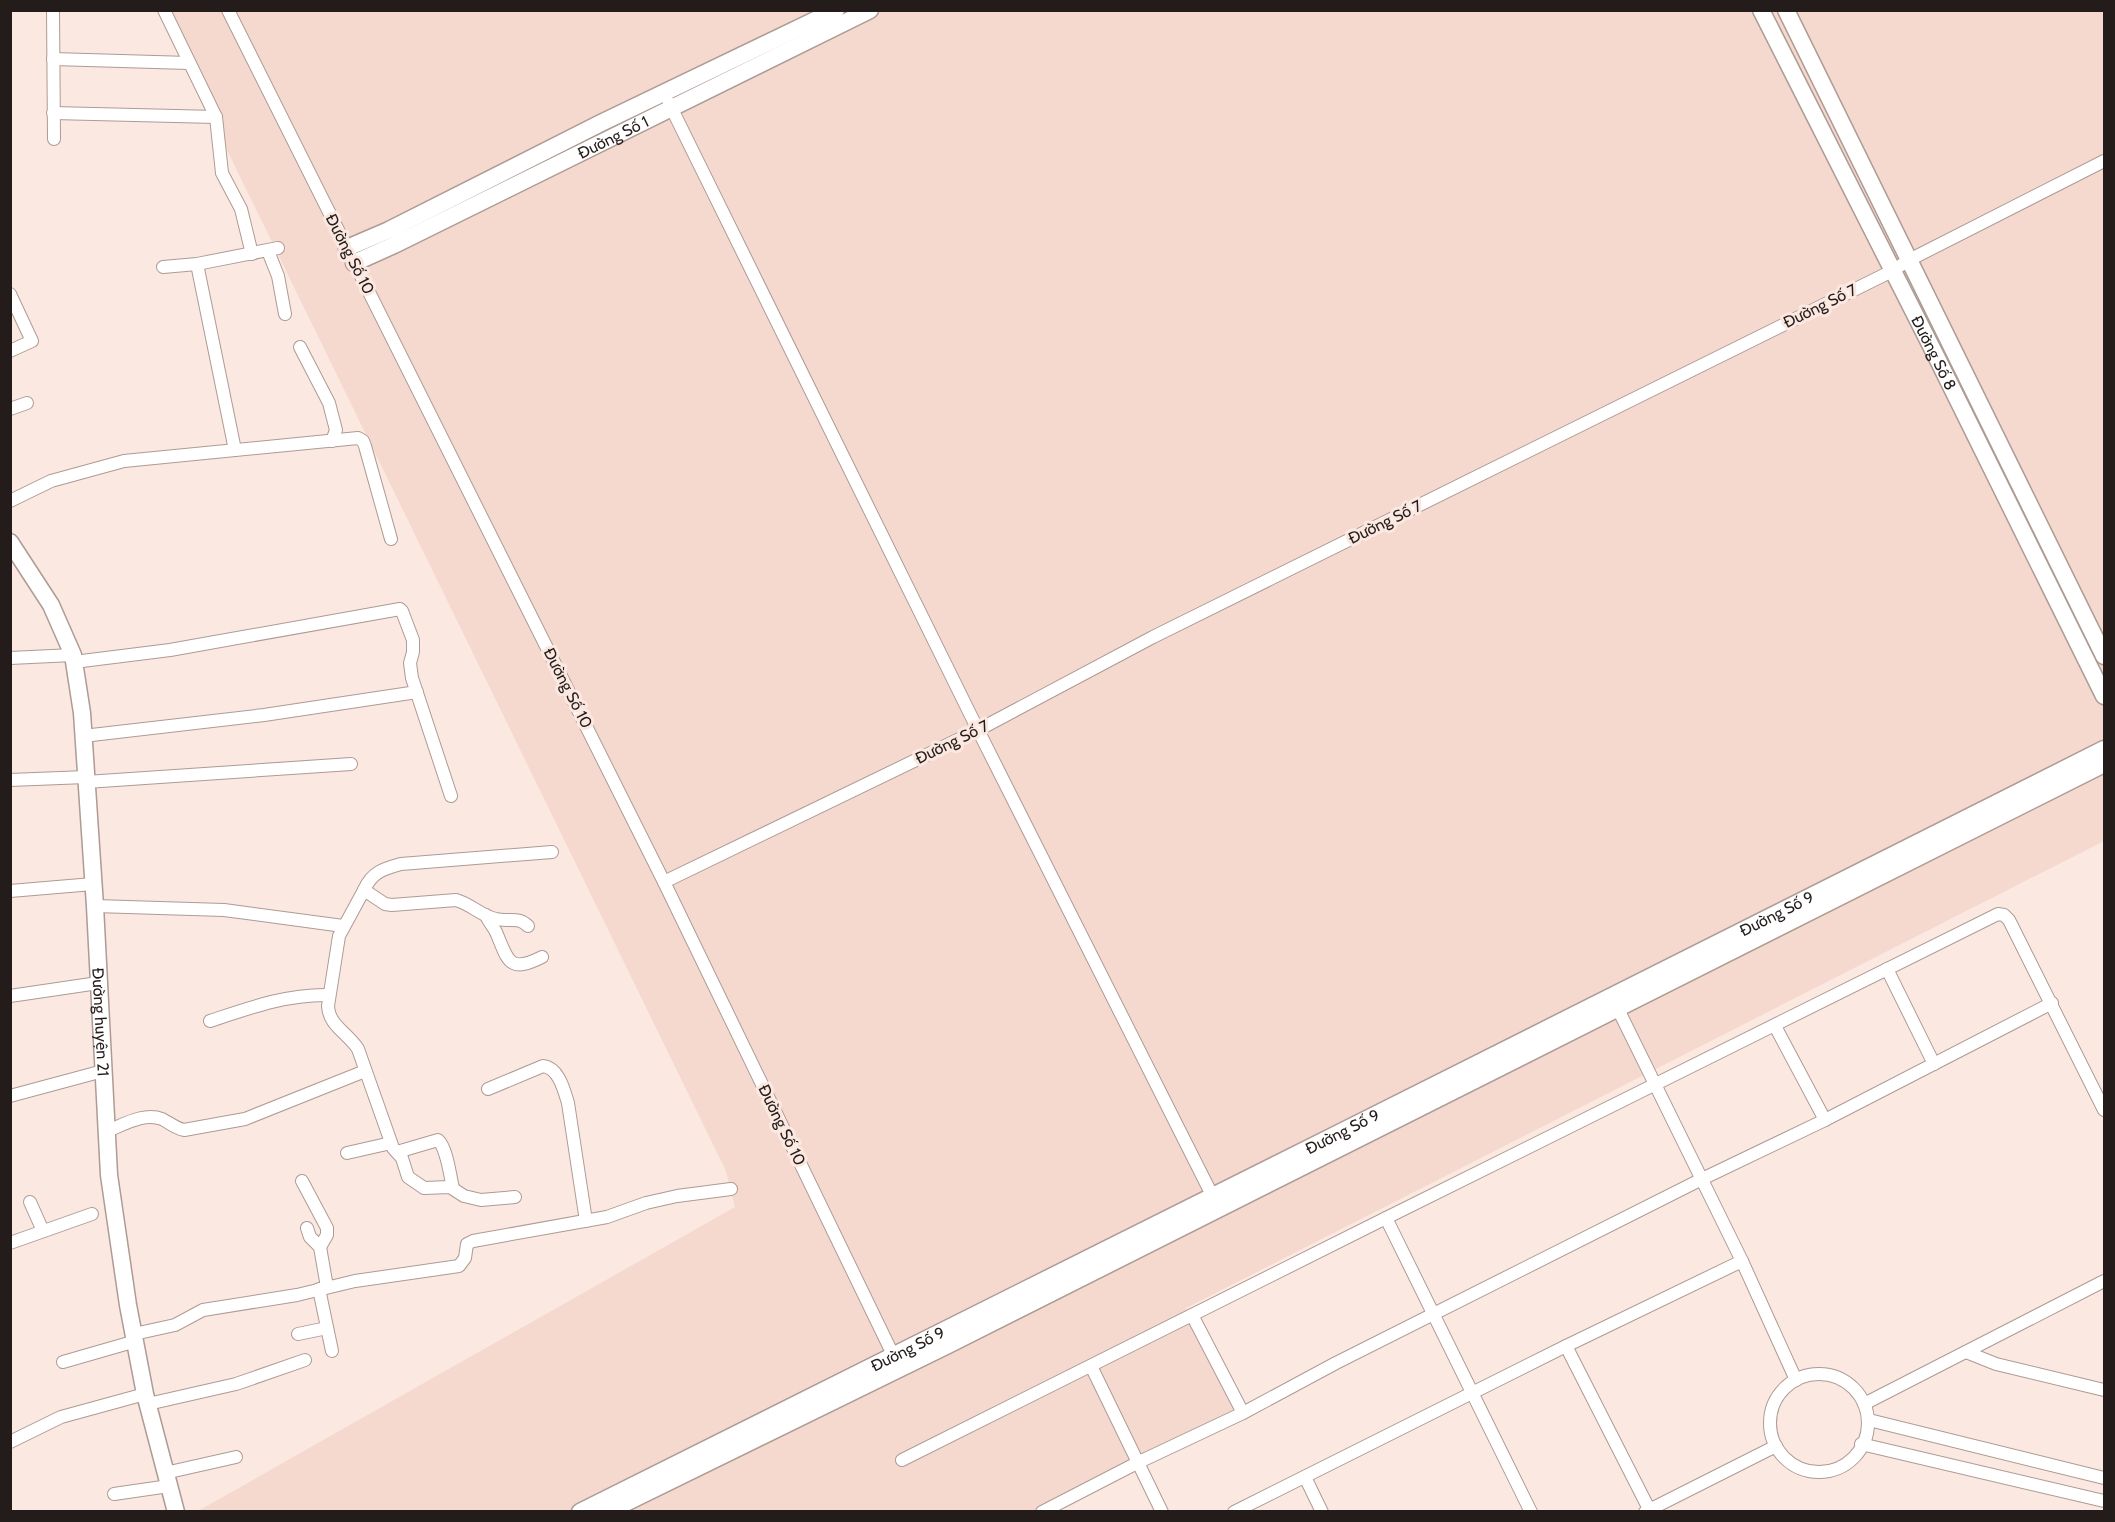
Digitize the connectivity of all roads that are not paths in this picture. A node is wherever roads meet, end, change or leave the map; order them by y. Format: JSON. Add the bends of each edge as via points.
{"nodes":[{"id":1,"x":53,"y":10,"type":"edge"},
{"id":2,"x":164,"y":10,"type":"edge"},
{"id":3,"x":228,"y":10,"type":"edge"},
{"id":4,"x":836,"y":10,"type":"edge"},
{"id":5,"x":870,"y":10,"type":"edge"},
{"id":6,"x":1761,"y":10,"type":"edge"},
{"id":7,"x":1786,"y":10,"type":"edge"},
{"id":8,"x":53,"y":59,"type":"junction"},
{"id":9,"x":189,"y":63,"type":"junction"},
{"id":10,"x":668,"y":101,"type":"junction"},
{"id":11,"x":53,"y":113,"type":"junction"},
{"id":12,"x":216,"y":117,"type":"junction"},
{"id":13,"x":54,"y":139,"type":"dead end"},
{"id":14,"x":2104,"y":161,"type":"edge"},
{"id":15,"x":252,"y":254,"type":"junction"},
{"id":16,"x":351,"y":256,"type":"junction"},
{"id":17,"x":1909,"y":260,"type":"junction"},
{"id":18,"x":197,"y":264,"type":"junction"},
{"id":19,"x":163,"y":267,"type":"dead end"},
{"id":20,"x":1892,"y":271,"type":"junction"},
{"id":21,"x":10,"y":294,"type":"edge"},
{"id":22,"x":285,"y":314,"type":"dead end"},
{"id":23,"x":300,"y":347,"type":"dead end"},
{"id":24,"x":10,"y":351,"type":"edge"},
{"id":25,"x":27,"y":403,"type":"dead end"},
{"id":26,"x":10,"y":409,"type":"edge"},
{"id":27,"x":332,"y":441,"type":"junction"},
{"id":28,"x":235,"y":450,"type":"junction"},
{"id":29,"x":10,"y":501,"type":"edge"},
{"id":30,"x":391,"y":539,"type":"dead end"},
{"id":31,"x":10,"y":542,"type":"edge"},
{"id":32,"x":2104,"y":656,"type":"edge"},
{"id":33,"x":10,"y":658,"type":"edge"},
{"id":34,"x":73,"y":658,"type":"junction"},
{"id":35,"x":417,"y":692,"type":"junction"},
{"id":36,"x":2104,"y":696,"type":"edge"},
{"id":37,"x":978,"y":730,"type":"junction"},
{"id":38,"x":83,"y":736,"type":"junction"},
{"id":39,"x":2104,"y":749,"type":"edge"},
{"id":40,"x":351,"y":764,"type":"dead end"},
{"id":41,"x":2104,"y":764,"type":"edge"},
{"id":42,"x":10,"y":780,"type":"edge"},
{"id":43,"x":86,"y":780,"type":"junction"},
{"id":44,"x":451,"y":796,"type":"dead end"},
{"id":45,"x":552,"y":852,"type":"dead end"},
{"id":46,"x":664,"y":882,"type":"junction"},
{"id":47,"x":93,"y":884,"type":"junction"},
{"id":48,"x":364,"y":890,"type":"junction"},
{"id":49,"x":10,"y":891,"type":"edge"},
{"id":50,"x":95,"y":906,"type":"junction"},
{"id":51,"x":486,"y":915,"type":"junction"},
{"id":52,"x":343,"y":926,"type":"junction"},
{"id":53,"x":528,"y":926,"type":"dead end"},
{"id":54,"x":542,"y":957,"type":"dead end"},
{"id":55,"x":1887,"y":969,"type":"junction"},
{"id":56,"x":98,"y":983,"type":"junction"},
{"id":57,"x":329,"y":995,"type":"junction"},
{"id":58,"x":10,"y":996,"type":"edge"},
{"id":59,"x":1615,"y":1003,"type":"junction"},
{"id":60,"x":2052,"y":1003,"type":"junction"},
{"id":61,"x":210,"y":1021,"type":"dead end"},
{"id":62,"x":1774,"y":1026,"type":"junction"},
{"id":63,"x":1934,"y":1064,"type":"junction"},
{"id":64,"x":103,"y":1071,"type":"junction"},
{"id":65,"x":365,"y":1071,"type":"junction"},
{"id":66,"x":1656,"y":1085,"type":"junction"},
{"id":67,"x":488,"y":1089,"type":"dead end"},
{"id":68,"x":10,"y":1096,"type":"edge"},
{"id":69,"x":2104,"y":1110,"type":"edge"},
{"id":70,"x":1825,"y":1120,"type":"junction"},
{"id":71,"x":107,"y":1131,"type":"junction"},
{"id":72,"x":394,"y":1147,"type":"junction"},
{"id":73,"x":347,"y":1153,"type":"dead end"},
{"id":74,"x":1702,"y":1179,"type":"junction"},
{"id":75,"x":302,"y":1181,"type":"dead end"},
{"id":76,"x":453,"y":1188,"type":"junction"},
{"id":77,"x":731,"y":1189,"type":"dead end"},
{"id":78,"x":1212,"y":1195,"type":"junction"},
{"id":79,"x":515,"y":1197,"type":"dead end"},
{"id":80,"x":30,"y":1202,"type":"dead end"},
{"id":81,"x":92,"y":1214,"type":"dead end"},
{"id":82,"x":1386,"y":1218,"type":"junction"},
{"id":83,"x":586,"y":1221,"type":"junction"},
{"id":84,"x":307,"y":1228,"type":"dead end"},
{"id":85,"x":43,"y":1231,"type":"junction"},
{"id":86,"x":10,"y":1243,"type":"edge"},
{"id":87,"x":320,"y":1247,"type":"junction"},
{"id":88,"x":1742,"y":1261,"type":"junction"},
{"id":89,"x":2104,"y":1281,"type":"edge"},
{"id":90,"x":323,"y":1288,"type":"junction"},
{"id":91,"x":1192,"y":1315,"type":"junction"},
{"id":92,"x":1434,"y":1315,"type":"junction"},
{"id":93,"x":327,"y":1328,"type":"junction"},
{"id":94,"x":298,"y":1334,"type":"dead end"},
{"id":95,"x":135,"y":1337,"type":"junction"},
{"id":96,"x":1566,"y":1346,"type":"junction"},
{"id":97,"x":332,"y":1351,"type":"dead end"},
{"id":98,"x":1966,"y":1352,"type":"junction"},
{"id":99,"x":305,"y":1360,"type":"dead end"},
{"id":100,"x":63,"y":1362,"type":"dead end"},
{"id":101,"x":897,"y":1363,"type":"junction"},
{"id":102,"x":1091,"y":1366,"type":"junction"},
{"id":103,"x":1796,"y":1380,"type":"junction"},
{"id":104,"x":2104,"y":1390,"type":"edge"},
{"id":105,"x":1471,"y":1393,"type":"junction"},
{"id":106,"x":147,"y":1399,"type":"junction"},
{"id":107,"x":1864,"y":1404,"type":"junction"},
{"id":108,"x":1243,"y":1413,"type":"junction"},
{"id":109,"x":1869,"y":1420,"type":"junction"},
{"id":110,"x":10,"y":1442,"type":"edge"},
{"id":111,"x":1861,"y":1444,"type":"junction"},
{"id":112,"x":1776,"y":1446,"type":"junction"},
{"id":113,"x":236,"y":1457,"type":"dead end"},
{"id":114,"x":902,"y":1460,"type":"dead end"},
{"id":115,"x":1137,"y":1463,"type":"junction"},
{"id":116,"x":1305,"y":1477,"type":"junction"},
{"id":117,"x":2104,"y":1478,"type":"edge"},
{"id":118,"x":167,"y":1479,"type":"junction"},
{"id":119,"x":114,"y":1494,"type":"dead end"},
{"id":120,"x":2104,"y":1502,"type":"edge"},
{"id":121,"x":1647,"y":1510,"type":"edge"},
{"id":122,"x":176,"y":1512,"type":"edge"},
{"id":123,"x":580,"y":1512,"type":"edge"},
{"id":124,"x":607,"y":1512,"type":"edge"},
{"id":125,"x":1042,"y":1512,"type":"edge"},
{"id":126,"x":1162,"y":1512,"type":"edge"},
{"id":127,"x":1234,"y":1512,"type":"edge"},
{"id":128,"x":1322,"y":1512,"type":"edge"},
{"id":129,"x":1531,"y":1512,"type":"edge"}],
"edges":[{"from":1,"to":8,"type":"street"},
{"from":2,"to":9,"type":"street"},
{"from":3,"to":16,"type":"street","name":"Đường Số 10"},
{"from":4,"to":10,"type":"street","name":"Đường Số 1"},
{"from":5,"to":10,"type":"street","name":"Đường Số 1"},
{"from":6,"to":20,"type":"street","name":"Đường Số 8"},
{"from":7,"to":17,"type":"street","name":"Đường Số 8"},
{"from":8,"to":9,"type":"street"},
{"from":8,"to":11,"type":"street"},
{"from":9,"to":12,"type":"street"},
{"from":10,"to":16,"type":"street","name":"Đường Số 1","via":[[394,245]]},
{"from":10,"to":37,"type":"street"},
{"from":11,"to":12,"type":"street"},
{"from":11,"to":13,"type":"street"},
{"from":12,"to":15,"type":"street","via":[[222,173],[242,209]]},
{"from":14,"to":17,"type":"street","name":"Đường Số 7"},
{"from":15,"to":18,"type":"street"},
{"from":15,"to":22,"type":"street","via":[[273,250]]},
{"from":16,"to":46,"type":"street","name":"Đường Số 10"},
{"from":17,"to":20,"type":"street","name":"Đường Số 7"},
{"from":17,"to":32,"type":"street","name":"Đường Số 8"},
{"from":18,"to":19,"type":"street"},
{"from":18,"to":28,"type":"street"},
{"from":20,"to":36,"type":"street","name":"Đường Số 8"},
{"from":20,"to":37,"type":"street","name":"Đường Số 7","via":[[1153,637]]},
{"from":21,"to":24,"type":"street","via":[[32,341]]},
{"from":23,"to":27,"type":"street","via":[[329,403],[336,430]]},
{"from":25,"to":26,"type":"street"},
{"from":27,"to":28,"type":"street"},
{"from":27,"to":30,"type":"street","via":[[363,441]]},
{"from":28,"to":29,"type":"street","via":[[124,461],[51,481]]},
{"from":31,"to":34,"type":"street","name":"Đường huyện 21","via":[[51,604]]},
{"from":33,"to":34,"type":"street"},
{"from":34,"to":35,"type":"street","via":[[170,650],[396,608],[402,611],[414,640],[410,663]]},
{"from":34,"to":38,"type":"street","name":"Đường huyện 21"},
{"from":35,"to":38,"type":"street"},
{"from":35,"to":44,"type":"street"},
{"from":37,"to":46,"type":"street","name":"Đường Số 7"},
{"from":37,"to":78,"type":"street"},
{"from":38,"to":43,"type":"street","name":"Đường huyện 21"},
{"from":39,"to":59,"type":"street","name":"Đường Số 9"},
{"from":40,"to":43,"type":"street"},
{"from":41,"to":59,"type":"street","name":"Đường Số 9"},
{"from":42,"to":43,"type":"street"},
{"from":43,"to":47,"type":"street","name":"Đường huyện 21"},
{"from":45,"to":48,"type":"street","via":[[401,864],[379,870]]},
{"from":46,"to":101,"type":"street","name":"Đường Số 10"},
{"from":47,"to":49,"type":"street"},
{"from":47,"to":50,"type":"street","name":"Đường huyện 21"},
{"from":48,"to":51,"type":"street","via":[[385,904],[456,900]]},
{"from":48,"to":52,"type":"street"},
{"from":50,"to":52,"type":"street","via":[[224,910]]},
{"from":50,"to":56,"type":"street","name":"Đường huyện 21"},
{"from":51,"to":53,"type":"street","via":[[500,920],[519,919]]},
{"from":51,"to":54,"type":"street","via":[[512,963],[522,965]]},
{"from":52,"to":57,"type":"street"},
{"from":55,"to":60,"type":"street","via":[[1998,914],[2004,915]]},
{"from":55,"to":62,"type":"street"},
{"from":55,"to":63,"type":"street"},
{"from":56,"to":58,"type":"street"},
{"from":56,"to":64,"type":"street","name":"Đường huyện 21"},
{"from":57,"to":61,"type":"street","via":[[293,996]]},
{"from":57,"to":65,"type":"street","via":[[328,1014],[354,1042]]},
{"from":59,"to":66,"type":"street"},
{"from":59,"to":78,"type":"street","name":"Đường Số 9"},
{"from":59,"to":101,"type":"street","name":"Đường Số 9"},
{"from":60,"to":63,"type":"street"},
{"from":60,"to":69,"type":"street"},
{"from":62,"to":66,"type":"street"},
{"from":62,"to":70,"type":"street"},
{"from":63,"to":70,"type":"street"},
{"from":64,"to":68,"type":"street"},
{"from":64,"to":71,"type":"street","name":"Đường huyện 21"},
{"from":65,"to":71,"type":"street","via":[[245,1119],[184,1130],[161,1119],[143,1117]]},
{"from":65,"to":72,"type":"street"},
{"from":66,"to":74,"type":"street"},
{"from":66,"to":82,"type":"street"},
{"from":67,"to":83,"type":"street","via":[[543,1066],[554,1071],[568,1103]]},
{"from":70,"to":74,"type":"street"},
{"from":71,"to":95,"type":"street","name":"Đường huyện 21","via":[[109,1175]]},
{"from":72,"to":73,"type":"street"},
{"from":72,"to":76,"type":"street","via":[[408,1177],[417,1185]]},
{"from":72,"to":76,"type":"street","via":[[442,1142]]},
{"from":74,"to":88,"type":"street"},
{"from":74,"to":92,"type":"street"},
{"from":75,"to":87,"type":"street","via":[[327,1228]]},
{"from":76,"to":79,"type":"street","via":[[464,1196],[481,1200]]},
{"from":77,"to":83,"type":"street","via":[[677,1196]]},
{"from":78,"to":101,"type":"street","name":"Đường Số 9"},
{"from":80,"to":85,"type":"street"},
{"from":81,"to":85,"type":"street"},
{"from":82,"to":91,"type":"street"},
{"from":82,"to":92,"type":"street"},
{"from":83,"to":90,"type":"street","via":[[473,1241],[467,1244],[459,1266]]},
{"from":84,"to":87,"type":"street"},
{"from":85,"to":86,"type":"street"},
{"from":87,"to":90,"type":"street"},
{"from":88,"to":96,"type":"street"},
{"from":88,"to":103,"type":"street"},
{"from":89,"to":98,"type":"street"},
{"from":90,"to":93,"type":"street"},
{"from":90,"to":95,"type":"street","via":[[202,1310]]},
{"from":91,"to":102,"type":"street"},
{"from":91,"to":108,"type":"street"},
{"from":92,"to":105,"type":"street"},
{"from":92,"to":108,"type":"street"},
{"from":93,"to":94,"type":"street"},
{"from":93,"to":97,"type":"street"},
{"from":95,"to":100,"type":"street"},
{"from":95,"to":106,"type":"street","name":"Đường huyện 21"},
{"from":96,"to":105,"type":"street"},
{"from":96,"to":121,"type":"street"},
{"from":98,"to":104,"type":"street","via":[[1995,1364]]},
{"from":98,"to":107,"type":"street"},
{"from":99,"to":106,"type":"street","via":[[236,1384]]},
{"from":101,"to":123,"type":"street","name":"Đường Số 9"},
{"from":101,"to":124,"type":"street","name":"Đường Số 9"},
{"from":102,"to":114,"type":"street"},
{"from":102,"to":115,"type":"street"},
{"from":103,"to":107,"type":"street","via":[[1813,1374],[1831,1376],[1854,1389]]},
{"from":103,"to":112,"type":"street","via":[[1773,1404],[1770,1430]]},
{"from":105,"to":116,"type":"street"},
{"from":105,"to":129,"type":"street"},
{"from":106,"to":110,"type":"street","via":[[61,1417]]},
{"from":106,"to":118,"type":"street","name":"Đường huyện 21"},
{"from":107,"to":109,"type":"street"},
{"from":108,"to":115,"type":"street"},
{"from":109,"to":111,"type":"street"},
{"from":109,"to":117,"type":"street"},
{"from":111,"to":112,"type":"street","via":[[1856,1455],[1843,1466],[1818,1472],[1794,1465]]},
{"from":111,"to":120,"type":"street"},
{"from":112,"to":121,"type":"street"},
{"from":113,"to":118,"type":"street"},
{"from":115,"to":125,"type":"street"},
{"from":115,"to":126,"type":"street"},
{"from":116,"to":127,"type":"street"},
{"from":116,"to":128,"type":"street"},
{"from":118,"to":119,"type":"street"},
{"from":118,"to":122,"type":"street","name":"Đường huyện 21"}]}
